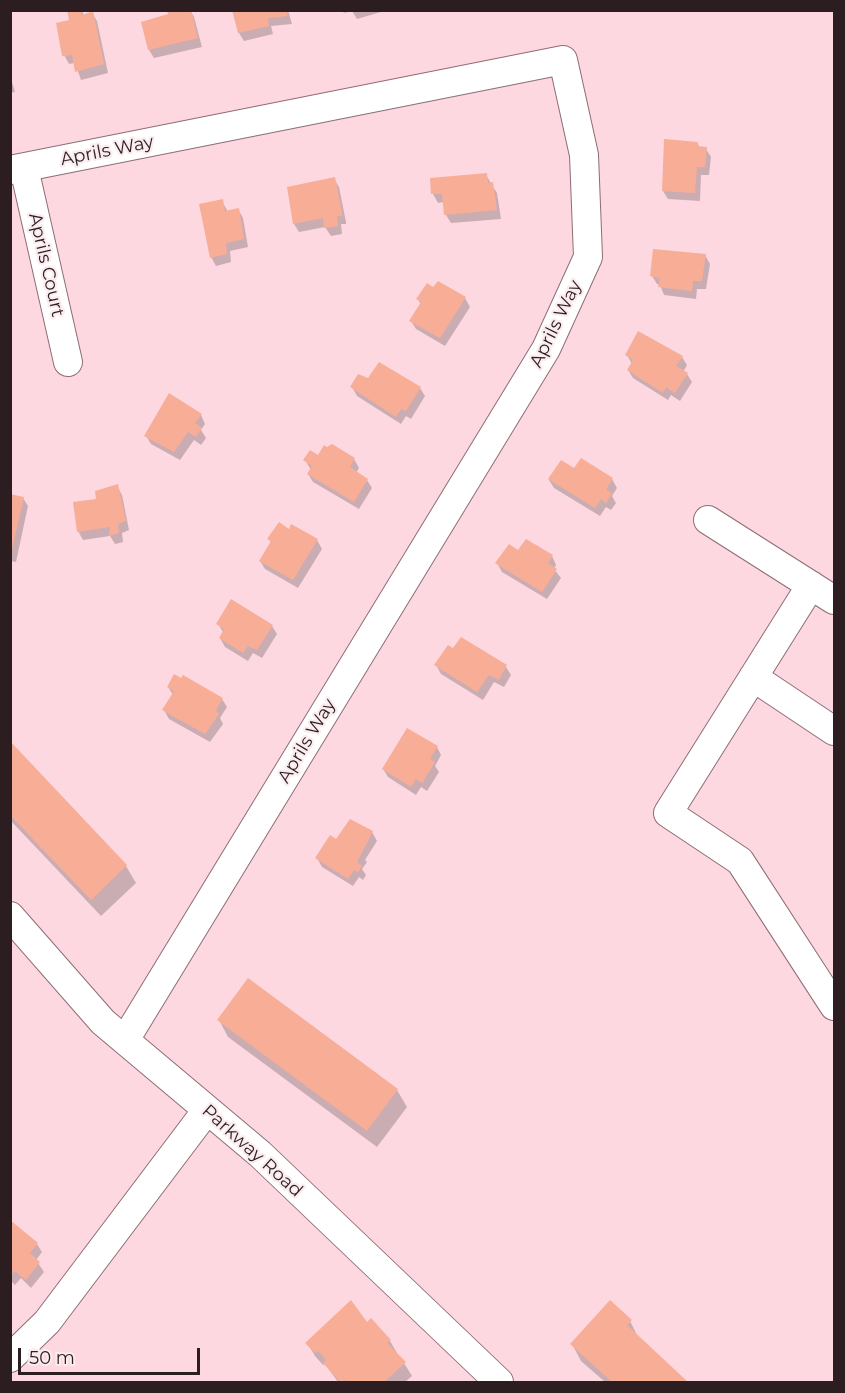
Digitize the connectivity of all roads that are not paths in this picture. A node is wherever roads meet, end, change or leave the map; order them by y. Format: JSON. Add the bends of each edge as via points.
{"nodes":[{"id":1,"x":17,"y":169,"type":"edge"},
{"id":2,"x":68,"y":362,"type":"dead end"},
{"id":3,"x":708,"y":520,"type":"dead end"},
{"id":4,"x":811,"y":585,"type":"junction"},
{"id":5,"x":834,"y":600,"type":"edge"},
{"id":6,"x":753,"y":677,"type":"junction"},
{"id":7,"x":834,"y":731,"type":"edge"},
{"id":8,"x":10,"y":916,"type":"edge"},
{"id":9,"x":834,"y":1006,"type":"edge"},
{"id":10,"x":125,"y":1040,"type":"junction"},
{"id":11,"x":207,"y":1110,"type":"junction"},
{"id":12,"x":10,"y":1358,"type":"edge"},
{"id":13,"x":498,"y":1383,"type":"edge"}],
"edges":[{"from":1,"to":2,"type":"street","name":"Aprils Court"},
{"from":1,"to":10,"type":"street","name":"Aprils Way","via":[[563,60],[584,156],[588,257],[546,349]]},
{"from":3,"to":4,"type":"street"},
{"from":4,"to":5,"type":"street"},
{"from":4,"to":6,"type":"street"},
{"from":6,"to":7,"type":"street"},
{"from":6,"to":9,"type":"street","via":[[668,813],[740,861]]},
{"from":8,"to":10,"type":"street","name":"Parkway Road","via":[[103,1022]]},
{"from":10,"to":11,"type":"street","name":"Parkway Road"},
{"from":11,"to":12,"type":"street","via":[[47,1322]]},
{"from":11,"to":13,"type":"street","name":"Parkway Road","via":[[260,1154]]}]}
